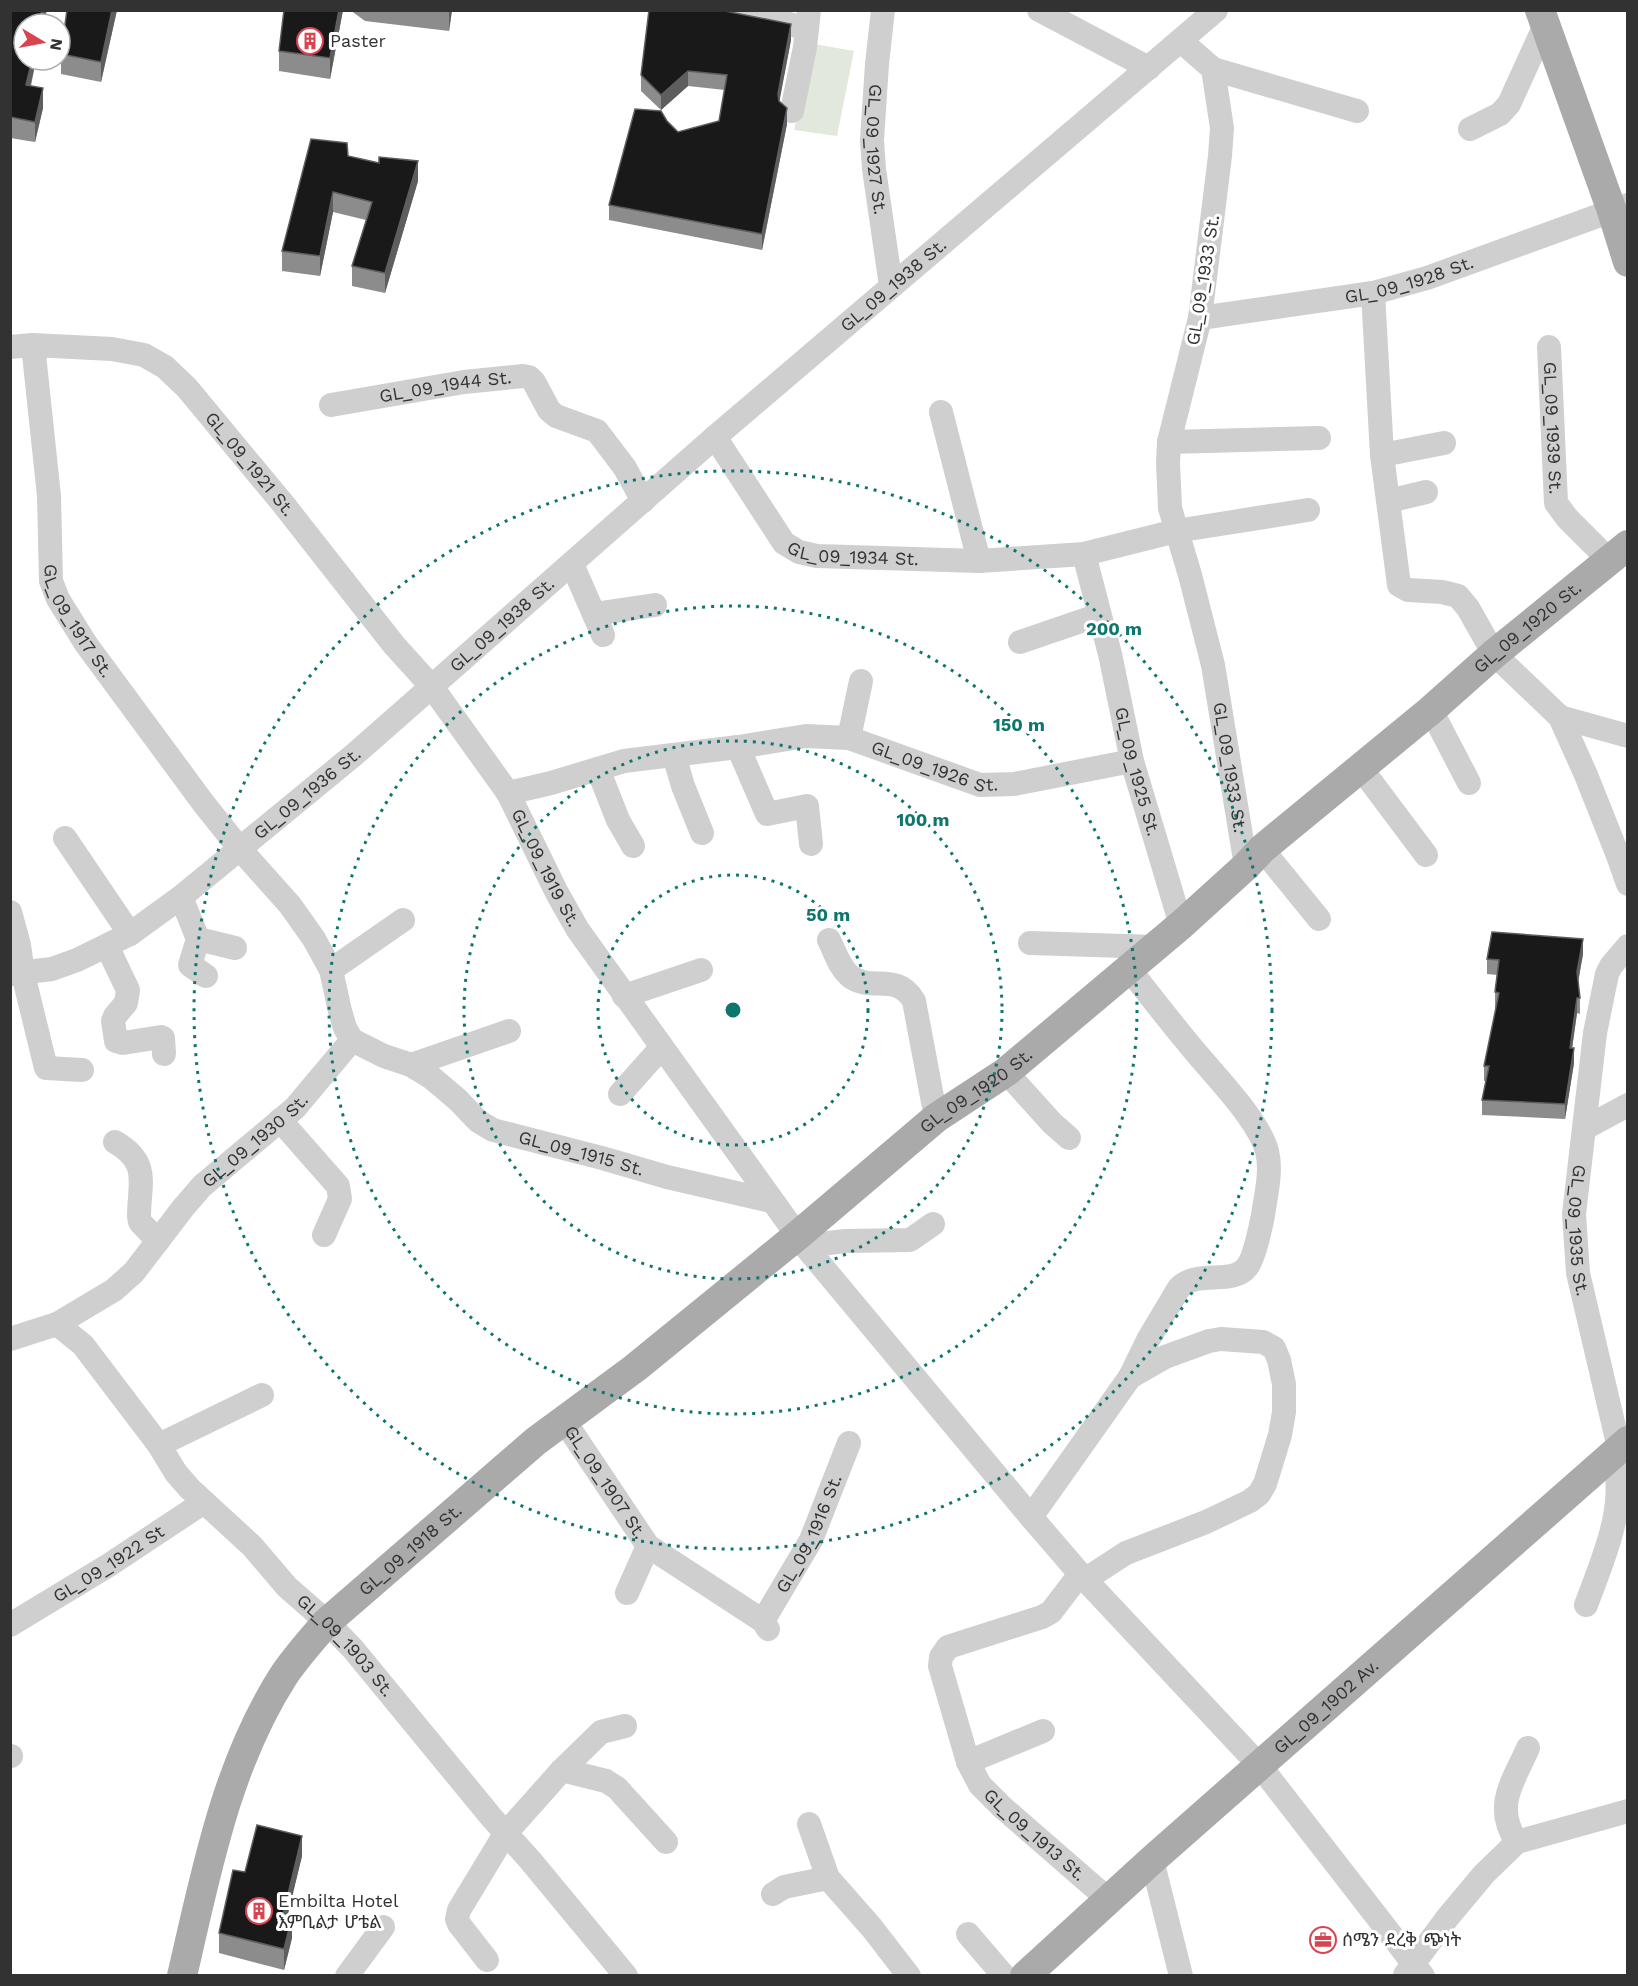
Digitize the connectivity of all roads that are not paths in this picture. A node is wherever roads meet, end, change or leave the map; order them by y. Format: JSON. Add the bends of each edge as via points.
{"nodes":[{"id":1,"x":739,"y":10,"type":"edge"},
{"id":2,"x":883,"y":10,"type":"edge"},
{"id":3,"x":1039,"y":10,"type":"edge"},
{"id":4,"x":1216,"y":10,"type":"edge"},
{"id":5,"x":1543,"y":18,"type":"edge"},
{"id":6,"x":808,"y":20,"type":"edge"},
{"id":7,"x":1180,"y":41,"type":"junction"},
{"id":8,"x":1149,"y":68,"type":"junction"},
{"id":9,"x":1213,"y":69,"type":"junction"},
{"id":10,"x":792,"y":111,"type":"dead end"},
{"id":11,"x":1357,"y":111,"type":"dead end"},
{"id":12,"x":1470,"y":129,"type":"dead end"},
{"id":13,"x":1620,"y":208,"type":"edge"},
{"id":14,"x":1628,"y":262,"type":"edge"},
{"id":15,"x":891,"y":286,"type":"junction"},
{"id":16,"x":1373,"y":293,"type":"junction"},
{"id":17,"x":1200,"y":318,"type":"junction"},
{"id":18,"x":22,"y":346,"type":"edge"},
{"id":19,"x":1549,"y":347,"type":"dead end"},
{"id":20,"x":331,"y":405,"type":"dead end"},
{"id":21,"x":941,"y":412,"type":"dead end"},
{"id":22,"x":715,"y":437,"type":"junction"},
{"id":23,"x":1319,"y":438,"type":"dead end"},
{"id":24,"x":1169,"y":442,"type":"junction"},
{"id":25,"x":1444,"y":443,"type":"dead end"},
{"id":26,"x":1382,"y":455,"type":"junction"},
{"id":27,"x":1426,"y":492,"type":"dead end"},
{"id":28,"x":643,"y":501,"type":"junction"},
{"id":29,"x":1389,"y":501,"type":"junction"},
{"id":30,"x":1308,"y":510,"type":"dead end"},
{"id":31,"x":1176,"y":531,"type":"junction"},
{"id":32,"x":1618,"y":553,"type":"edge"},
{"id":33,"x":1084,"y":554,"type":"junction"},
{"id":34,"x":979,"y":561,"type":"junction"},
{"id":35,"x":572,"y":564,"type":"junction"},
{"id":36,"x":655,"y":605,"type":"dead end"},
{"id":37,"x":1099,"y":615,"type":"junction"},
{"id":38,"x":1020,"y":642,"type":"dead end"},
{"id":39,"x":1494,"y":654,"type":"junction"},
{"id":40,"x":861,"y":681,"type":"dead end"},
{"id":41,"x":432,"y":687,"type":"junction"},
{"id":42,"x":1431,"y":710,"type":"junction"},
{"id":43,"x":1560,"y":717,"type":"junction"},
{"id":44,"x":1628,"y":736,"type":"edge"},
{"id":45,"x":849,"y":738,"type":"junction"},
{"id":46,"x":738,"y":747,"type":"junction"},
{"id":47,"x":674,"y":755,"type":"junction"},
{"id":48,"x":1132,"y":761,"type":"junction"},
{"id":49,"x":1360,"y":767,"type":"junction"},
{"id":50,"x":598,"y":770,"type":"junction"},
{"id":51,"x":1469,"y":783,"type":"dead end"},
{"id":52,"x":508,"y":793,"type":"junction"},
{"id":53,"x":702,"y":833,"type":"dead end"},
{"id":54,"x":65,"y":837,"type":"dead end"},
{"id":55,"x":811,"y":844,"type":"dead end"},
{"id":56,"x":633,"y":846,"type":"dead end"},
{"id":57,"x":240,"y":849,"type":"junction"},
{"id":58,"x":1426,"y":855,"type":"dead end"},
{"id":59,"x":1254,"y":857,"type":"junction"},
{"id":60,"x":1628,"y":884,"type":"edge"},
{"id":61,"x":181,"y":897,"type":"junction"},
{"id":62,"x":10,"y":912,"type":"edge"},
{"id":63,"x":1319,"y":919,"type":"dead end"},
{"id":64,"x":403,"y":920,"type":"dead end"},
{"id":65,"x":1181,"y":925,"type":"junction"},
{"id":66,"x":130,"y":934,"type":"junction"},
{"id":67,"x":198,"y":939,"type":"junction"},
{"id":68,"x":829,"y":940,"type":"dead end"},
{"id":69,"x":1030,"y":943,"type":"dead end"},
{"id":70,"x":107,"y":946,"type":"junction"},
{"id":71,"x":1156,"y":946,"type":"junction"},
{"id":72,"x":1628,"y":946,"type":"edge"},
{"id":73,"x":235,"y":948,"type":"dead end"},
{"id":74,"x":1129,"y":969,"type":"junction"},
{"id":75,"x":332,"y":970,"type":"junction"},
{"id":76,"x":701,"y":970,"type":"dead end"},
{"id":77,"x":17,"y":974,"type":"edge"},
{"id":78,"x":206,"y":975,"type":"dead end"},
{"id":79,"x":624,"y":996,"type":"junction"},
{"id":80,"x":508,"y":1031,"type":"dead end"},
{"id":81,"x":352,"y":1040,"type":"junction"},
{"id":82,"x":661,"y":1048,"type":"junction"},
{"id":83,"x":164,"y":1054,"type":"dead end"},
{"id":84,"x":411,"y":1065,"type":"junction"},
{"id":85,"x":82,"y":1070,"type":"dead end"},
{"id":86,"x":1006,"y":1071,"type":"junction"},
{"id":87,"x":620,"y":1094,"type":"dead end"},
{"id":88,"x":1628,"y":1106,"type":"edge"},
{"id":89,"x":936,"y":1118,"type":"junction"},
{"id":90,"x":280,"y":1120,"type":"junction"},
{"id":91,"x":1585,"y":1128,"type":"junction"},
{"id":92,"x":1069,"y":1138,"type":"dead end"},
{"id":93,"x":115,"y":1142,"type":"dead end"},
{"id":94,"x":771,"y":1201,"type":"junction"},
{"id":95,"x":933,"y":1224,"type":"dead end"},
{"id":96,"x":324,"y":1235,"type":"dead end"},
{"id":97,"x":158,"y":1240,"type":"junction"},
{"id":98,"x":801,"y":1241,"type":"junction"},
{"id":99,"x":57,"y":1324,"type":"junction"},
{"id":100,"x":10,"y":1339,"type":"edge"},
{"id":101,"x":1130,"y":1377,"type":"junction"},
{"id":102,"x":262,"y":1395,"type":"dead end"},
{"id":103,"x":563,"y":1419,"type":"junction"},
{"id":104,"x":849,"y":1443,"type":"dead end"},
{"id":105,"x":159,"y":1446,"type":"junction"},
{"id":106,"x":1622,"y":1449,"type":"edge"},
{"id":107,"x":204,"y":1502,"type":"junction"},
{"id":108,"x":1031,"y":1517,"type":"junction"},
{"id":109,"x":648,"y":1546,"type":"junction"},
{"id":110,"x":1083,"y":1576,"type":"junction"},
{"id":111,"x":627,"y":1593,"type":"dead end"},
{"id":112,"x":1586,"y":1605,"type":"dead end"},
{"id":113,"x":327,"y":1622,"type":"junction"},
{"id":114,"x":10,"y":1625,"type":"edge"},
{"id":115,"x":766,"y":1625,"type":"joint"},
{"id":116,"x":625,"y":1726,"type":"dead end"},
{"id":117,"x":1043,"y":1731,"type":"dead end"},
{"id":118,"x":1528,"y":1748,"type":"dead end"},
{"id":119,"x":968,"y":1762,"type":"junction"},
{"id":120,"x":1260,"y":1766,"type":"junction"},
{"id":121,"x":562,"y":1770,"type":"junction"},
{"id":122,"x":1628,"y":1811,"type":"edge"},
{"id":123,"x":809,"y":1824,"type":"dead end"},
{"id":124,"x":505,"y":1834,"type":"junction"},
{"id":125,"x":666,"y":1842,"type":"dead end"},
{"id":126,"x":1517,"y":1842,"type":"junction"},
{"id":127,"x":1152,"y":1860,"type":"junction"},
{"id":128,"x":828,"y":1878,"type":"junction"},
{"id":129,"x":773,"y":1894,"type":"dead end"},
{"id":130,"x":1109,"y":1900,"type":"junction"},
{"id":131,"x":383,"y":1928,"type":"dead end"},
{"id":132,"x":968,"y":1934,"type":"dead end"},
{"id":133,"x":487,"y":1960,"type":"dead end"},
{"id":134,"x":1414,"y":1971,"type":"edge"},
{"id":135,"x":182,"y":1976,"type":"edge"},
{"id":136,"x":347,"y":1976,"type":"edge"},
{"id":137,"x":626,"y":1976,"type":"edge"},
{"id":138,"x":909,"y":1976,"type":"edge"},
{"id":139,"x":1004,"y":1976,"type":"edge"},
{"id":140,"x":1025,"y":1976,"type":"edge"},
{"id":141,"x":1181,"y":1976,"type":"edge"}],
"edges":[{"from":1,"to":6,"type":"street"},
{"from":2,"to":15,"type":"street","name":"GL_09_1927 St.","via":[[872,140]]},
{"from":3,"to":8,"type":"street"},
{"from":4,"to":7,"type":"street","name":"GL_09_1938 St."},
{"from":5,"to":12,"type":"street","via":[[1509,104],[1491,120]]},
{"from":5,"to":13,"type":"main road"},
{"from":6,"to":10,"type":"street"},
{"from":7,"to":8,"type":"street","name":"GL_09_1938 St."},
{"from":7,"to":9,"type":"street"},
{"from":8,"to":15,"type":"street","name":"GL_09_1938 St."},
{"from":9,"to":11,"type":"street"},
{"from":9,"to":17,"type":"street","name":"GL_09_1933 St.","via":[[1222,128]]},
{"from":13,"to":14,"type":"main road"},
{"from":13,"to":16,"type":"street","name":"GL_09_1928 St.","via":[[1427,278]]},
{"from":15,"to":22,"type":"street","name":"GL_09_1938 St."},
{"from":16,"to":17,"type":"street","name":"GL_09_1928 St."},
{"from":16,"to":26,"type":"street"},
{"from":17,"to":24,"type":"street","name":"GL_09_1933 St."},
{"from":18,"to":41,"type":"street","name":"GL_09_1921 St.","via":[[112,349],[144,355],[165,367],[225,433]]},
{"from":18,"to":57,"type":"street","name":"GL_09_1917 St.","via":[[49,486],[51,581],[58,599],[106,672]]},
{"from":19,"to":32,"type":"street","name":"GL_09_1939 St.","via":[[1556,503],[1567,518]]},
{"from":20,"to":28,"type":"street","name":"GL_09_1944 St.","via":[[464,382],[529,377],[556,416],[597,431],[625,468]]},
{"from":21,"to":34,"type":"street"},
{"from":22,"to":28,"type":"street","name":"GL_09_1938 St."},
{"from":22,"to":34,"type":"street","name":"GL_09_1934 St.","via":[[784,543],[799,552],[818,556]]},
{"from":23,"to":24,"type":"street"},
{"from":24,"to":31,"type":"street","name":"GL_09_1933 St.","via":[[1170,508]]},
{"from":25,"to":26,"type":"street"},
{"from":26,"to":29,"type":"street"},
{"from":27,"to":29,"type":"street"},
{"from":28,"to":35,"type":"street","name":"GL_09_1938 St."},
{"from":29,"to":39,"type":"street","via":[[1399,585],[1408,590],[1458,596]]},
{"from":30,"to":31,"type":"street"},
{"from":31,"to":33,"type":"street","name":"GL_09_1934 St."},
{"from":31,"to":59,"type":"street","name":"GL_09_1933 St.","via":[[1213,665]]},
{"from":32,"to":39,"type":"main road","name":"GL_09_1920 St."},
{"from":33,"to":34,"type":"street","name":"GL_09_1934 St."},
{"from":33,"to":37,"type":"street","name":"GL_09_1925 St."},
{"from":35,"to":36,"type":"street","name":"GL_09_1938 St.","via":[[598,625]]},
{"from":35,"to":41,"type":"street","name":"GL_09_1938 St."},
{"from":37,"to":38,"type":"street"},
{"from":37,"to":48,"type":"street","name":"GL_09_1925 St."},
{"from":39,"to":42,"type":"main road","name":"GL_09_1920 St."},
{"from":39,"to":43,"type":"street"},
{"from":40,"to":45,"type":"street"},
{"from":41,"to":52,"type":"street","name":"GL_09_1919 St."},
{"from":41,"to":57,"type":"street","name":"GL_09_1936 St."},
{"from":42,"to":49,"type":"main road","name":"GL_09_1920 St."},
{"from":42,"to":51,"type":"street"},
{"from":43,"to":44,"type":"street"},
{"from":43,"to":60,"type":"street"},
{"from":45,"to":46,"type":"street","name":"GL_09_1926 St.","via":[[806,735]]},
{"from":45,"to":48,"type":"street","name":"GL_09_1926 St.","via":[[980,785],[1014,784]]},
{"from":46,"to":47,"type":"street","name":"GL_09_1926 St."},
{"from":46,"to":55,"type":"street","via":[[767,814],[807,806]]},
{"from":47,"to":50,"type":"street","name":"GL_09_1926 St.","via":[[624,761]]},
{"from":47,"to":53,"type":"street"},
{"from":48,"to":65,"type":"street","name":"GL_09_1925 St."},
{"from":49,"to":58,"type":"street"},
{"from":49,"to":59,"type":"main road","name":"GL_09_1920 St."},
{"from":50,"to":52,"type":"street","name":"GL_09_1926 St."},
{"from":50,"to":56,"type":"street"},
{"from":52,"to":79,"type":"street","name":"GL_09_1919 St.","via":[[569,916]]},
{"from":54,"to":66,"type":"street"},
{"from":57,"to":61,"type":"street","name":"GL_09_1936 St."},
{"from":57,"to":75,"type":"street","via":[[290,905]]},
{"from":59,"to":63,"type":"street"},
{"from":59,"to":65,"type":"main road","name":"GL_09_1920 St."},
{"from":61,"to":66,"type":"street","name":"GL_09_1936 St."},
{"from":61,"to":67,"type":"street"},
{"from":62,"to":77,"type":"street","via":[[19,945]]},
{"from":64,"to":75,"type":"street"},
{"from":65,"to":71,"type":"main road","name":"GL_09_1920 St."},
{"from":66,"to":70,"type":"street","name":"GL_09_1936 St."},
{"from":67,"to":73,"type":"street"},
{"from":67,"to":78,"type":"street","via":[[190,965]]},
{"from":68,"to":89,"type":"street","via":[[851,977],[900,986],[909,992],[914,1001]]},
{"from":69,"to":71,"type":"street"},
{"from":70,"to":77,"type":"street","name":"GL_09_1936 St.","via":[[52,969]]},
{"from":70,"to":83,"type":"street","via":[[128,990],[126,1003],[113,1021],[116,1041],[161,1037]]},
{"from":71,"to":74,"type":"main road","name":"GL_09_1920 St."},
{"from":72,"to":91,"type":"street","name":"GL_09_1935 St.","via":[[1607,975],[1595,1032]]},
{"from":74,"to":86,"type":"main road","name":"GL_09_1920 St."},
{"from":74,"to":101,"type":"street","via":[[1255,1126],[1267,1152],[1268,1180],[1261,1226],[1248,1267],[1238,1274],[1185,1282]]},
{"from":75,"to":81,"type":"street","via":[[340,1011]]},
{"from":76,"to":79,"type":"street"},
{"from":77,"to":85,"type":"street","via":[[46,1068]]},
{"from":79,"to":82,"type":"street","name":"GL_09_1919 St."},
{"from":80,"to":84,"type":"street"},
{"from":81,"to":84,"type":"street","name":"GL_09_1915 St."},
{"from":81,"to":90,"type":"street","name":"GL_09_1930 St.","via":[[295,1108]]},
{"from":82,"to":87,"type":"street"},
{"from":82,"to":94,"type":"street","name":"GL_09_1919 St."},
{"from":84,"to":94,"type":"street","name":"GL_09_1915 St.","via":[[494,1130],[667,1178]]},
{"from":86,"to":89,"type":"main road","name":"GL_09_1920 St."},
{"from":86,"to":92,"type":"street"},
{"from":88,"to":91,"type":"street"},
{"from":89,"to":98,"type":"main road","name":"GL_09_1920 St."},
{"from":90,"to":96,"type":"street","via":[[338,1186],[340,1199]]},
{"from":90,"to":97,"type":"street","name":"GL_09_1930 St.","via":[[202,1186]]},
{"from":91,"to":106,"type":"street","name":"GL_09_1935 St.","via":[[1574,1214],[1578,1274]]},
{"from":93,"to":97,"type":"street","via":[[127,1149],[140,1167],[140,1222]]},
{"from":94,"to":98,"type":"street","name":"GL_09_1919 St."},
{"from":95,"to":98,"type":"street","via":[[910,1240]]},
{"from":97,"to":99,"type":"street","name":"GL_09_1930 St.","via":[[134,1272],[114,1290]]},
{"from":98,"to":103,"type":"main road","name":"GL_09_1918 St."},
{"from":98,"to":108,"type":"street","name":"GL_09_1919 St."},
{"from":99,"to":100,"type":"street","name":"GL_09_1930 St."},
{"from":99,"to":105,"type":"street","name":"GL_09_1903 St.","via":[[83,1345]]},
{"from":101,"to":108,"type":"street"},
{"from":101,"to":110,"type":"street","via":[[1165,1357],[1209,1341],[1263,1342],[1274,1348],[1284,1384],[1280,1435],[1265,1484],[1250,1501],[1126,1553]]},
{"from":102,"to":105,"type":"street"},
{"from":103,"to":109,"type":"street","name":"GL_09_1907 St."},
{"from":103,"to":113,"type":"main road","name":"GL_09_1918 St."},
{"from":104,"to":115,"type":"street","name":"GL_09_1916 St.","via":[[811,1540]]},
{"from":105,"to":107,"type":"street","name":"GL_09_1903 St.","via":[[176,1473]]},
{"from":106,"to":112,"type":"street","name":"GL_09_1935 St.","via":[[1611,1536]]},
{"from":106,"to":120,"type":"main road","name":"GL_09_1902 Av.","via":[[1514,1539]]},
{"from":107,"to":113,"type":"street","name":"GL_09_1903 St."},
{"from":107,"to":114,"type":"street","name":"GL_09_1922 St","via":[[109,1566]]},
{"from":108,"to":110,"type":"street","name":"GL_09_1919 St."},
{"from":109,"to":111,"type":"street","name":"GL_09_1907 St."},
{"from":109,"to":115,"type":"street","name":"GL_09_1907 St."},
{"from":110,"to":119,"type":"street","name":"GL_09_1913 St.","via":[[1042,1617],[945,1650],[940,1666]]},
{"from":110,"to":120,"type":"street","name":"GL_09_1919 St."},
{"from":113,"to":124,"type":"street","name":"GL_09_1903 St."},
{"from":113,"to":135,"type":"main road","name":"GL_09_1918 St.","via":[[284,1676],[230,1788]]},
{"from":116,"to":121,"type":"street","via":[[601,1732]]},
{"from":117,"to":119,"type":"street"},
{"from":118,"to":126,"type":"street","via":[[1506,1798],[1508,1829]]},
{"from":119,"to":130,"type":"street","name":"GL_09_1913 St.","via":[[980,1785],[1002,1807]]},
{"from":120,"to":127,"type":"main road","name":"GL_09_1902 Av."},
{"from":120,"to":134,"type":"street","name":"GL_09_1919 St."},
{"from":121,"to":124,"type":"street"},
{"from":121,"to":125,"type":"street","via":[[597,1778],[617,1788]]},
{"from":122,"to":126,"type":"street"},
{"from":123,"to":128,"type":"street"},
{"from":124,"to":133,"type":"street","via":[[457,1917]]},
{"from":124,"to":137,"type":"street","name":"GL_09_1903 St."},
{"from":126,"to":134,"type":"street","via":[[1448,1917]]},
{"from":127,"to":130,"type":"main road","name":"GL_09_1902 Av."},
{"from":127,"to":141,"type":"street"},
{"from":128,"to":129,"type":"street","via":[[784,1887]]},
{"from":128,"to":138,"type":"street"},
{"from":130,"to":140,"type":"main road","name":"GL_09_1902 Av."},
{"from":131,"to":136,"type":"street"},
{"from":132,"to":139,"type":"street"}]}
